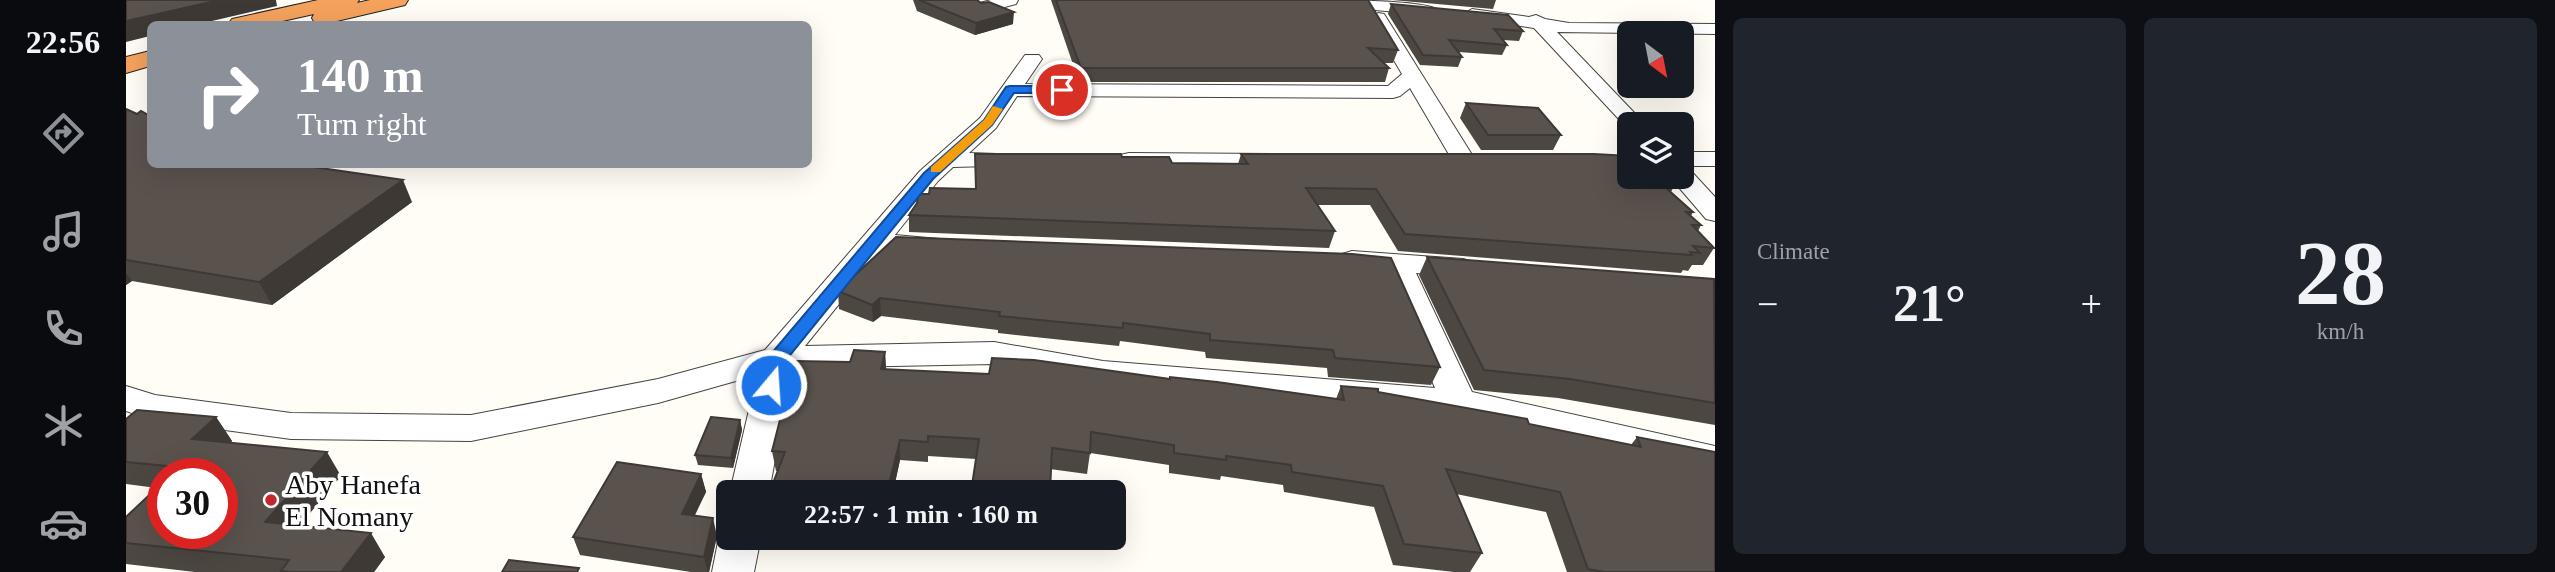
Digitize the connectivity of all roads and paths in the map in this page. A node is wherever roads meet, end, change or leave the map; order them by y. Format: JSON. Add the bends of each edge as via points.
{"nodes":[{"id":1,"x":348,"y":0,"type":"edge"},
{"id":2,"x":397,"y":0,"type":"edge"},
{"id":3,"x":1010,"y":0,"type":"edge"},
{"id":4,"x":1321,"y":0,"type":"edge"},
{"id":5,"x":1520,"y":0,"type":"edge"},
{"id":6,"x":1369,"y":2,"type":"edge"},
{"id":7,"x":982,"y":8,"type":"edge"},
{"id":8,"x":254,"y":21,"type":"edge"},
{"id":9,"x":307,"y":21,"type":"edge"},
{"id":10,"x":1541,"y":26,"type":"junction"},
{"id":11,"x":1715,"y":29,"type":"edge"},
{"id":12,"x":147,"y":46,"type":"edge"},
{"id":13,"x":126,"y":51,"type":"edge"},
{"id":14,"x":1032,"y":59,"type":"dead end"},
{"id":15,"x":147,"y":60,"type":"edge"},
{"id":16,"x":126,"y":65,"type":"edge"},
{"id":17,"x":1413,"y":75,"type":"junction"},
{"id":18,"x":1010,"y":90,"type":"junction"},
{"id":19,"x":1623,"y":112,"type":"edge"},
{"id":20,"x":1462,"y":158,"type":"junction"},
{"id":21,"x":1490,"y":159,"type":"edge"},
{"id":22,"x":1694,"y":159,"type":"edge"},
{"id":23,"x":1715,"y":159,"type":"edge"},
{"id":24,"x":946,"y":160,"type":"junction"},
{"id":25,"x":1042,"y":160,"type":"edge"},
{"id":26,"x":1110,"y":160,"type":"edge"},
{"id":27,"x":1438,"y":160,"type":"edge"},
{"id":28,"x":1302,"y":161,"type":"edge"},
{"id":29,"x":1694,"y":189,"type":"edge"},
{"id":30,"x":1715,"y":213,"type":"edge"},
{"id":31,"x":875,"y":242,"type":"junction"},
{"id":32,"x":954,"y":246,"type":"edge"},
{"id":33,"x":1329,"y":260,"type":"edge"},
{"id":34,"x":1396,"y":262,"type":"junction"},
{"id":35,"x":1486,"y":270,"type":"edge"},
{"id":36,"x":777,"y":358,"type":"junction"},
{"id":37,"x":1460,"y":402,"type":"junction"},
{"id":38,"x":135,"y":411,"type":"edge"},
{"id":39,"x":1715,"y":460,"type":"edge"},
{"id":40,"x":752,"y":480,"type":"edge"},
{"id":41,"x":737,"y":550,"type":"edge"},
{"id":42,"x":733,"y":572,"type":"edge"}],
"edges":[{"from":1,"to":8,"type":"highway"},
{"from":2,"to":9,"type":"highway"},
{"from":3,"to":7,"type":"street"},
{"from":4,"to":6,"type":"street"},
{"from":5,"to":10,"type":"street"},
{"from":6,"to":10,"type":"street","via":[[1504,17]]},
{"from":6,"to":17,"type":"street"},
{"from":10,"to":11,"type":"street"},
{"from":10,"to":19,"type":"street"},
{"from":12,"to":13,"type":"highway"},
{"from":14,"to":18,"type":"street"},
{"from":15,"to":16,"type":"highway"},
{"from":17,"to":18,"type":"street","via":[[1393,92]]},
{"from":17,"to":20,"type":"street"},
{"from":18,"to":24,"type":"street","via":[[988,123]]},
{"from":20,"to":21,"type":"street"},
{"from":20,"to":27,"type":"street"},
{"from":22,"to":23,"type":"street"},
{"from":24,"to":25,"type":"street"},
{"from":24,"to":31,"type":"street"},
{"from":26,"to":28,"type":"street"},
{"from":29,"to":30,"type":"street"},
{"from":31,"to":32,"type":"street"},
{"from":31,"to":36,"type":"street"},
{"from":33,"to":34,"type":"street"},
{"from":34,"to":35,"type":"street"},
{"from":34,"to":37,"type":"street"},
{"from":36,"to":37,"type":"street","via":[[994,353],[1103,372]]},
{"from":36,"to":38,"type":"street","via":[[658,391],[471,428],[291,426]]},
{"from":36,"to":40,"type":"street"},
{"from":37,"to":39,"type":"street"},
{"from":41,"to":42,"type":"street"}]}
